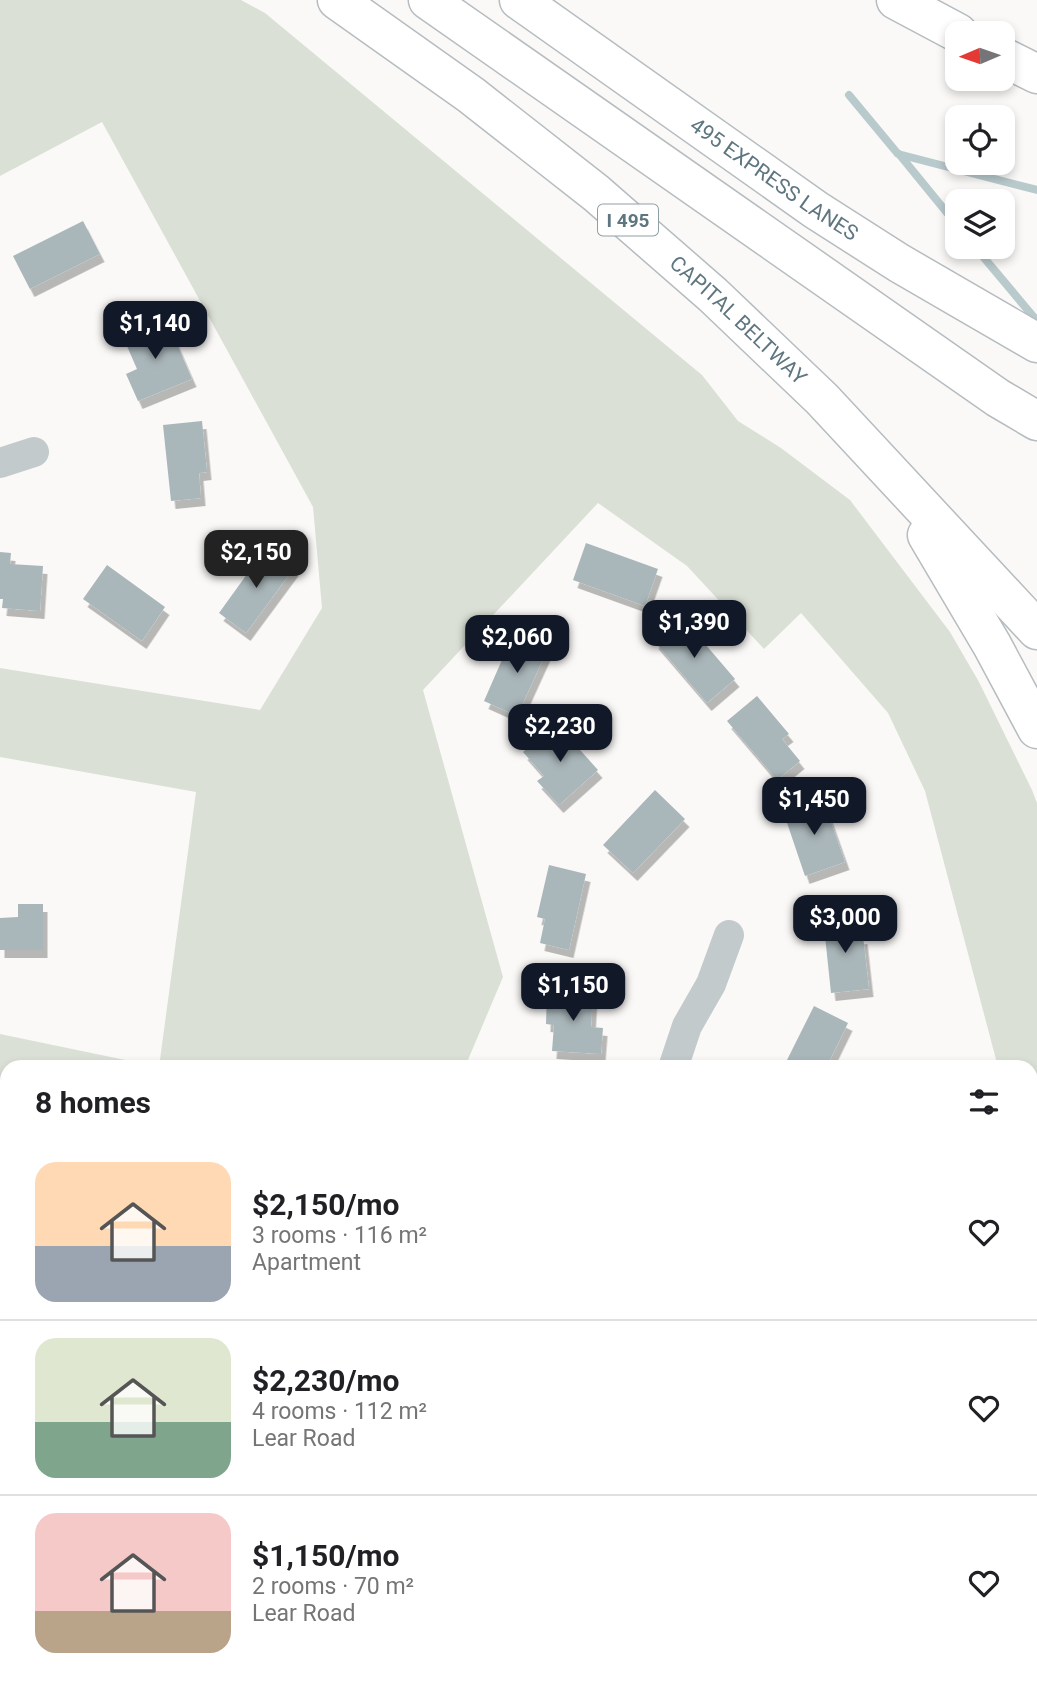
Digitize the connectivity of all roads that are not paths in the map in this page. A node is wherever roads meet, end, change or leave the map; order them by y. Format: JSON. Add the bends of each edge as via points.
{"nodes":[{"id":1,"x":337,"y":0,"type":"edge"},
{"id":2,"x":428,"y":0,"type":"edge"},
{"id":3,"x":519,"y":0,"type":"edge"},
{"id":4,"x":896,"y":0,"type":"edge"},
{"id":5,"x":945,"y":26,"type":"edge"},
{"id":6,"x":1037,"y":343,"type":"edge"},
{"id":7,"x":1037,"y":421,"type":"edge"},
{"id":8,"x":34,"y":452,"type":"dead end"},
{"id":9,"x":0,"y":463,"type":"edge"},
{"id":10,"x":890,"y":473,"type":"junction"},
{"id":11,"x":1037,"y":630,"type":"edge"},
{"id":12,"x":1037,"y":729,"type":"edge"},
{"id":13,"x":729,"y":935,"type":"dead end"},
{"id":14,"x":676,"y":1060,"type":"edge"}],
"edges":[{"from":1,"to":10,"type":"highway","name":"CAPITAL BELTWAY","number":"I 495","via":[[471,94],[596,193],[713,295]]},
{"from":2,"to":7,"type":"highway"},
{"from":3,"to":6,"type":"highway","name":"495 EXPRESS LANES","via":[[816,210]]},
{"from":4,"to":5,"type":"highway"},
{"from":8,"to":9,"type":"street"},
{"from":10,"to":11,"type":"highway","name":"CAPITAL BELTWAY","number":"I 495"},
{"from":10,"to":12,"type":"highway"},
{"from":13,"to":14,"type":"street"}]}
